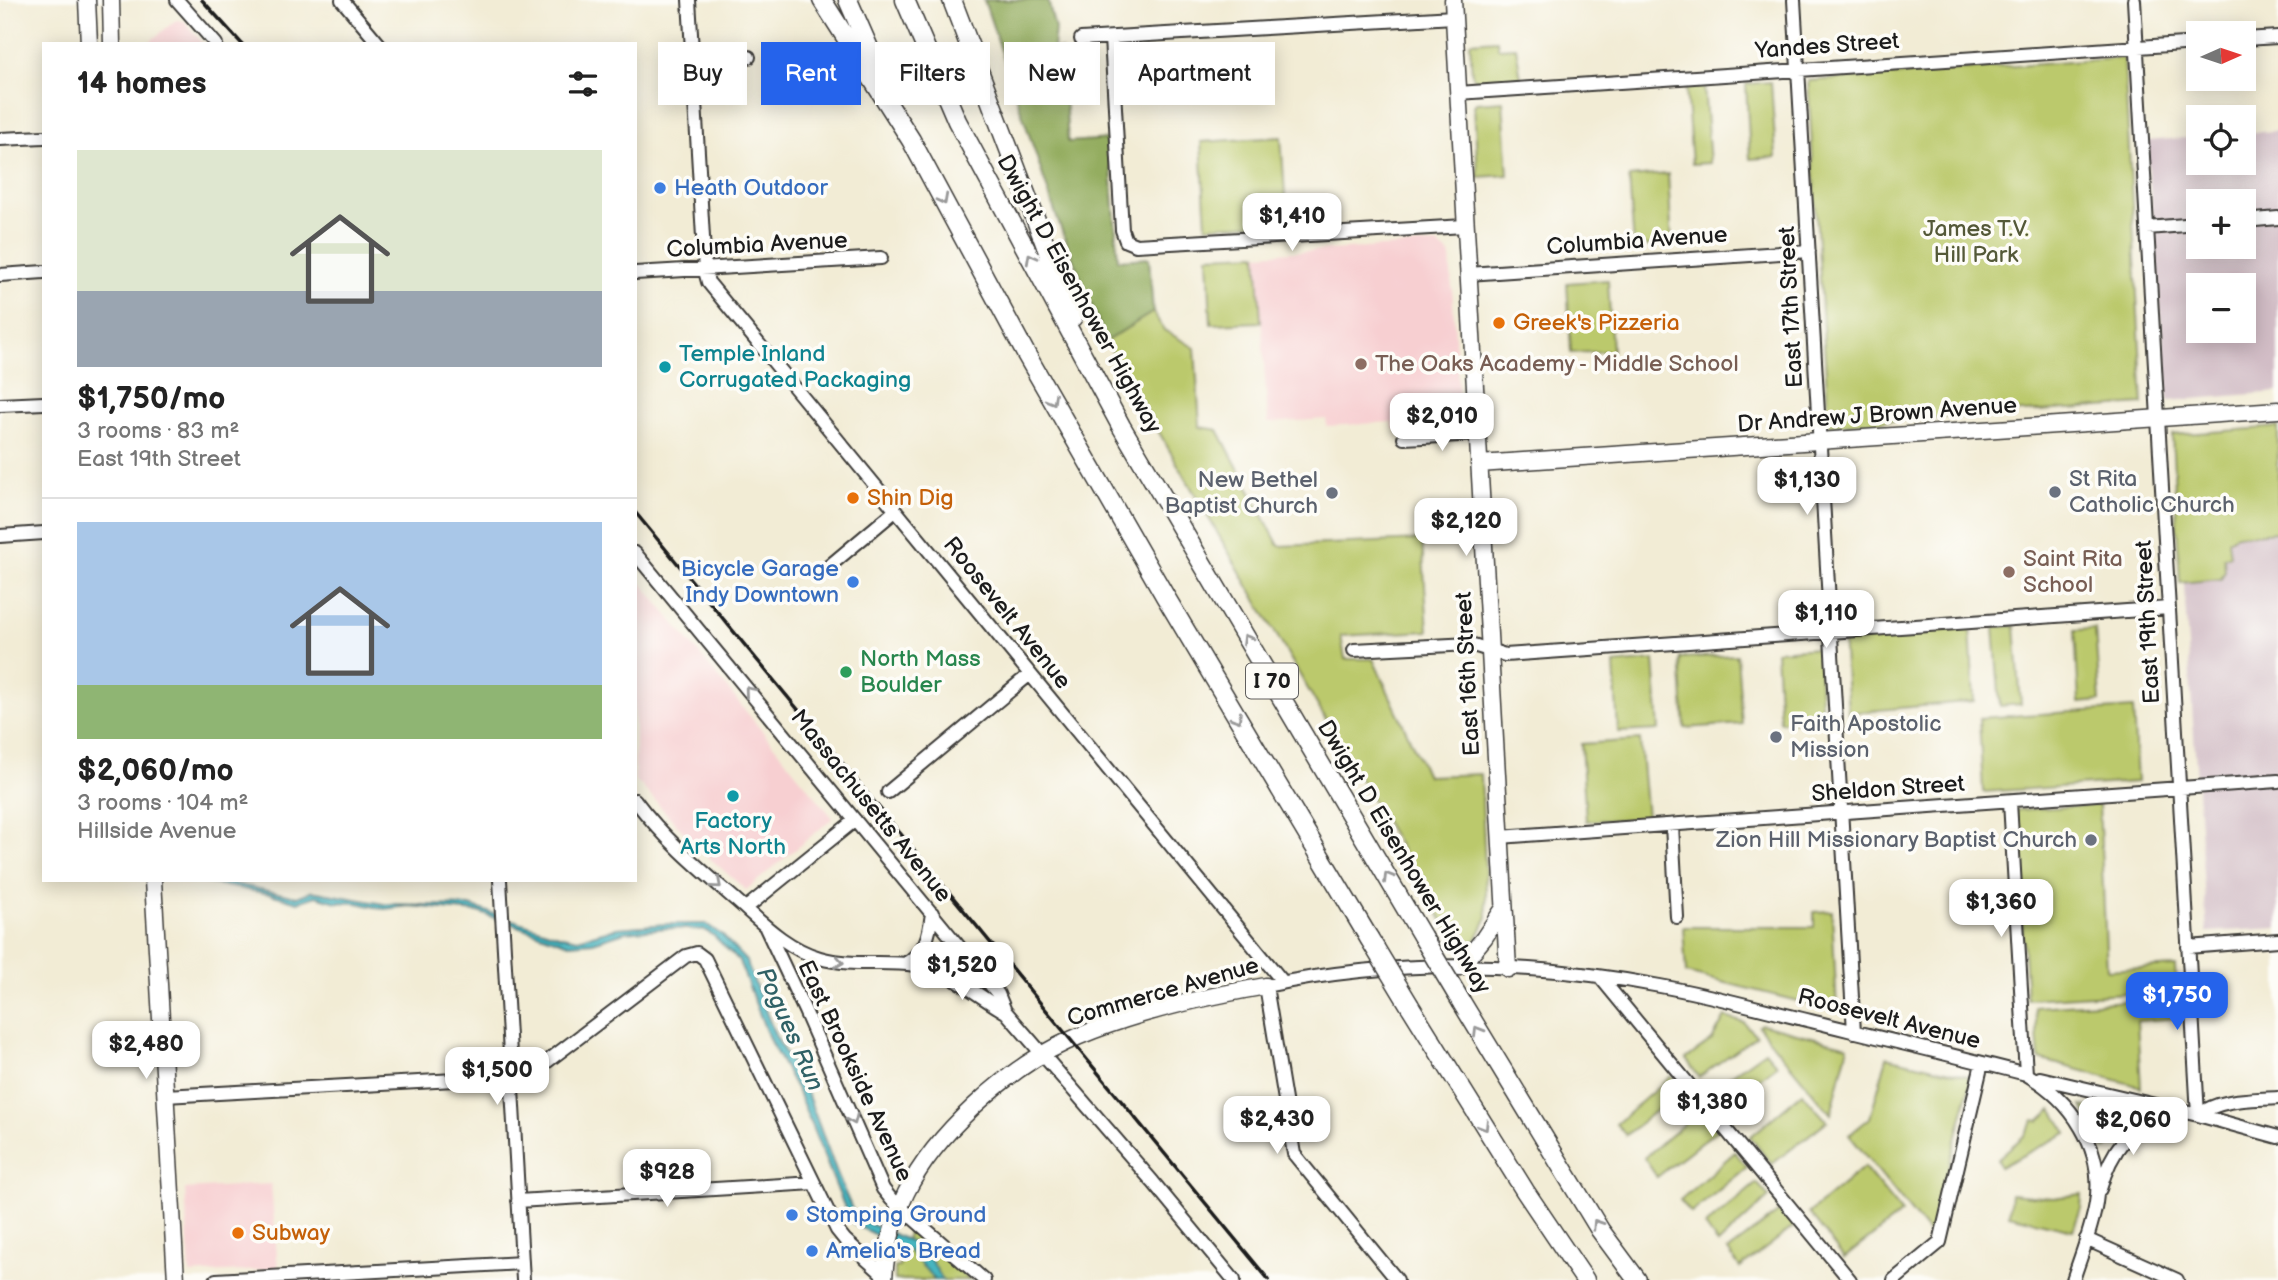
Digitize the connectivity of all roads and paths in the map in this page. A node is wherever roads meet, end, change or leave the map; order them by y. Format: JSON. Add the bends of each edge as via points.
{"nodes":[{"id":1,"x":87,"y":0,"type":"edge"},
{"id":2,"x":111,"y":0,"type":"edge"},
{"id":3,"x":177,"y":0,"type":"edge"},
{"id":4,"x":342,"y":0,"type":"edge"},
{"id":5,"x":689,"y":0,"type":"edge"},
{"id":6,"x":822,"y":0,"type":"edge"},
{"id":7,"x":848,"y":0,"type":"edge"},
{"id":8,"x":952,"y":0,"type":"edge"},
{"id":9,"x":1453,"y":0,"type":"edge"},
{"id":10,"x":1794,"y":0,"type":"edge"},
{"id":11,"x":2134,"y":0,"type":"edge"},
{"id":12,"x":906,"y":2,"type":"edge"},
{"id":13,"x":1454,"y":17,"type":"junction"},
{"id":14,"x":1111,"y":37,"type":"junction"},
{"id":15,"x":2278,"y":37,"type":"edge"},
{"id":16,"x":2256,"y":38,"type":"edge"},
{"id":17,"x":1081,"y":39,"type":"dead end"},
{"id":18,"x":89,"y":42,"type":"edge"},
{"id":19,"x":112,"y":42,"type":"edge"},
{"id":20,"x":214,"y":42,"type":"edge"},
{"id":21,"x":377,"y":42,"type":"edge"},
{"id":22,"x":692,"y":42,"type":"edge"},
{"id":23,"x":2186,"y":44,"type":"edge"},
{"id":24,"x":2136,"y":47,"type":"junction"},
{"id":25,"x":1798,"y":69,"type":"junction"},
{"id":26,"x":1458,"y":93,"type":"junction"},
{"id":27,"x":696,"y":105,"type":"edge"},
{"id":28,"x":42,"y":137,"type":"edge"},
{"id":29,"x":0,"y":139,"type":"edge"},
{"id":30,"x":911,"y":140,"type":"junction"},
{"id":31,"x":2278,"y":218,"type":"edge"},
{"id":32,"x":2256,"y":220,"type":"edge"},
{"id":33,"x":2186,"y":225,"type":"edge"},
{"id":34,"x":1465,"y":226,"type":"junction"},
{"id":35,"x":2147,"y":228,"type":"junction"},
{"id":36,"x":1809,"y":251,"type":"junction"},
{"id":37,"x":881,"y":258,"type":"dead end"},
{"id":38,"x":705,"y":269,"type":"junction"},
{"id":39,"x":42,"y":272,"type":"edge"},
{"id":40,"x":637,"y":273,"type":"edge"},
{"id":41,"x":1468,"y":274,"type":"junction"},
{"id":42,"x":0,"y":275,"type":"edge"},
{"id":43,"x":42,"y":403,"type":"edge"},
{"id":44,"x":0,"y":405,"type":"edge"},
{"id":45,"x":2278,"y":410,"type":"edge"},
{"id":46,"x":2158,"y":419,"type":"junction"},
{"id":47,"x":1121,"y":426,"type":"junction"},
{"id":48,"x":1478,"y":434,"type":"junction"},
{"id":49,"x":1404,"y":438,"type":"dead end"},
{"id":50,"x":1819,"y":442,"type":"junction"},
{"id":51,"x":1479,"y":464,"type":"junction"},
{"id":52,"x":895,"y":511,"type":"junction"},
{"id":53,"x":42,"y":533,"type":"edge"},
{"id":54,"x":0,"y":536,"type":"edge"},
{"id":55,"x":637,"y":555,"type":"edge"},
{"id":56,"x":821,"y":573,"type":"dead end"},
{"id":57,"x":2169,"y":608,"type":"junction"},
{"id":58,"x":1831,"y":633,"type":"junction"},
{"id":59,"x":1489,"y":649,"type":"junction"},
{"id":60,"x":1354,"y":650,"type":"dead end"},
{"id":61,"x":1030,"y":674,"type":"junction"},
{"id":62,"x":2278,"y":781,"type":"edge"},
{"id":63,"x":2179,"y":789,"type":"junction"},
{"id":64,"x":888,"y":792,"type":"dead end"},
{"id":65,"x":637,"y":802,"type":"edge"},
{"id":66,"x":2010,"y":802,"type":"junction"},
{"id":67,"x":1841,"y":813,"type":"junction"},
{"id":68,"x":855,"y":820,"type":"junction"},
{"id":69,"x":1672,"y":824,"type":"junction"},
{"id":70,"x":1500,"y":837,"type":"junction"},
{"id":71,"x":153,"y":882,"type":"edge"},
{"id":72,"x":500,"y":882,"type":"edge"},
{"id":73,"x":746,"y":908,"type":"junction"},
{"id":74,"x":1504,"y":908,"type":"junction"},
{"id":75,"x":932,"y":913,"type":"junction"},
{"id":76,"x":1678,"y":917,"type":"dead end"},
{"id":77,"x":764,"y":925,"type":"junction"},
{"id":78,"x":2278,"y":940,"type":"edge"},
{"id":79,"x":2188,"y":947,"type":"junction"},
{"id":80,"x":905,"y":964,"type":"junction"},
{"id":81,"x":1460,"y":967,"type":"junction"},
{"id":82,"x":1508,"y":969,"type":"junction"},
{"id":83,"x":1600,"y":976,"type":"junction"},
{"id":84,"x":1283,"y":982,"type":"junction"},
{"id":85,"x":1266,"y":986,"type":"junction"},
{"id":86,"x":1005,"y":1012,"type":"junction"},
{"id":87,"x":1854,"y":1032,"type":"junction"},
{"id":88,"x":1042,"y":1055,"type":"junction"},
{"id":89,"x":1982,"y":1063,"type":"junction"},
{"id":90,"x":2026,"y":1074,"type":"junction"},
{"id":91,"x":512,"y":1077,"type":"junction"},
{"id":92,"x":165,"y":1097,"type":"junction"},
{"id":93,"x":2278,"y":1098,"type":"edge"},
{"id":94,"x":2172,"y":1110,"type":"junction"},
{"id":95,"x":2198,"y":1115,"type":"junction"},
{"id":96,"x":2278,"y":1137,"type":"edge"},
{"id":97,"x":814,"y":1183,"type":"junction"},
{"id":98,"x":518,"y":1201,"type":"junction"},
{"id":99,"x":2096,"y":1203,"type":"junction"},
{"id":100,"x":901,"y":1207,"type":"junction"},
{"id":101,"x":2086,"y":1239,"type":"junction"},
{"id":102,"x":522,"y":1263,"type":"junction"},
{"id":103,"x":885,"y":1272,"type":"edge"},
{"id":104,"x":176,"y":1280,"type":"edge"},
{"id":105,"x":216,"y":1280,"type":"edge"},
{"id":106,"x":523,"y":1280,"type":"edge"},
{"id":107,"x":984,"y":1280,"type":"edge"},
{"id":108,"x":1234,"y":1280,"type":"edge"},
{"id":109,"x":1397,"y":1280,"type":"edge"},
{"id":110,"x":1585,"y":1280,"type":"edge"},
{"id":111,"x":1637,"y":1280,"type":"edge"},
{"id":112,"x":1850,"y":1280,"type":"edge"},
{"id":113,"x":1894,"y":1280,"type":"edge"},
{"id":114,"x":2073,"y":1280,"type":"edge"},
{"id":115,"x":2177,"y":1280,"type":"edge"}],
"edges":[{"from":1,"to":18,"type":"main road"},
{"from":2,"to":19,"type":"main road"},
{"from":3,"to":20,"type":"street"},
{"from":4,"to":21,"type":"street"},
{"from":5,"to":22,"type":"street"},
{"from":6,"to":30,"type":"highway","number":"I 70"},
{"from":7,"to":30,"type":"highway"},
{"from":8,"to":47,"type":"highway","via":[[1071,312]]},
{"from":9,"to":13,"type":"main road","name":"East 16th Street"},
{"from":10,"to":25,"type":"street","name":"East 17th Street"},
{"from":11,"to":24,"type":"street","name":"East 19th Street"},
{"from":47,"to":12,"type":"highway","name":"Dwight D Eisenhower Highway","number":"I 70","one_way":true,"via":[[957,121]]},
{"from":13,"to":14,"type":"street"},
{"from":13,"to":26,"type":"main road","name":"East 16th Street"},
{"from":14,"to":17,"type":"street"},
{"from":14,"to":34,"type":"street","via":[[1126,241],[1136,245]]},
{"from":15,"to":16,"type":"street"},
{"from":23,"to":24,"type":"street","name":"Yandes Street"},
{"from":24,"to":25,"type":"street","name":"Yandes Street"},
{"from":24,"to":35,"type":"street","name":"East 19th Street"},
{"from":25,"to":26,"type":"street","name":"Yandes Street"},
{"from":25,"to":36,"type":"street","name":"East 17th Street"},
{"from":26,"to":34,"type":"main road","name":"East 16th Street"},
{"from":27,"to":38,"type":"street"},
{"from":28,"to":29,"type":"street"},
{"from":30,"to":110,"type":"highway","number":"I 70","one_way":true,"bridge":true,"via":[[1026,355],[1165,596],[1368,938]]},
{"from":31,"to":32,"type":"street"},
{"from":33,"to":35,"type":"street"},
{"from":34,"to":41,"type":"main road","name":"East 16th Street"},
{"from":35,"to":46,"type":"street","name":"East 19th Street"},
{"from":36,"to":41,"type":"street","name":"Columbia Avenue"},
{"from":36,"to":50,"type":"street","name":"East 17th Street"},
{"from":37,"to":38,"type":"street","name":"Columbia Avenue"},
{"from":38,"to":40,"type":"street","name":"Columbia Avenue"},
{"from":38,"to":52,"type":"street","name":"Roosevelt Avenue","via":[[708,282]]},
{"from":39,"to":42,"type":"street"},
{"from":41,"to":48,"type":"main road","name":"East 16th Street"},
{"from":43,"to":44,"type":"street"},
{"from":45,"to":46,"type":"main road","name":"Dr Andrew J Brown Avenue"},
{"from":46,"to":50,"type":"main road","name":"Dr Andrew J Brown Avenue"},
{"from":46,"to":57,"type":"street","name":"East 19th Street"},
{"from":111,"to":47,"type":"highway","name":"Dwight D Eisenhower Highway","number":"I 70","one_way":true,"bridge":true,"via":[[1593,1219],[1462,1003]]},
{"from":48,"to":49,"type":"street"},
{"from":48,"to":51,"type":"main road","name":"East 16th Street"},
{"from":50,"to":51,"type":"main road","name":"Dr Andrew J Brown Avenue"},
{"from":50,"to":58,"type":"street","name":"East 17th Street"},
{"from":51,"to":59,"type":"main road","name":"East 16th Street"},
{"from":52,"to":56,"type":"street"},
{"from":52,"to":61,"type":"street","name":"Roosevelt Avenue"},
{"from":53,"to":54,"type":"street"},
{"from":68,"to":55,"type":"street","name":"Massachusetts Avenue","one_way":true},
{"from":57,"to":58,"type":"street"},
{"from":57,"to":63,"type":"street","name":"East 19th Street"},
{"from":58,"to":59,"type":"street","via":[[1505,655]]},
{"from":58,"to":67,"type":"street","name":"East 17th Street"},
{"from":59,"to":60,"type":"street","via":[[1471,645]]},
{"from":59,"to":70,"type":"main road","name":"East 16th Street"},
{"from":61,"to":64,"type":"street"},
{"from":61,"to":84,"type":"street","name":"Roosevelt Avenue"},
{"from":62,"to":63,"type":"street","name":"Sheldon Street"},
{"from":63,"to":66,"type":"street","name":"Sheldon Street"},
{"from":63,"to":79,"type":"street","name":"East 19th Street"},
{"from":65,"to":73,"type":"street","name":"East Brookside Avenue","one_way":true},
{"from":66,"to":67,"type":"street","name":"Sheldon Street"},
{"from":66,"to":90,"type":"street"},
{"from":67,"to":69,"type":"street","name":"Sheldon Street"},
{"from":67,"to":87,"type":"street","name":"East 17th Street"},
{"from":68,"to":73,"type":"street"},
{"from":68,"to":75,"type":"street","name":"Massachusetts Avenue"},
{"from":69,"to":70,"type":"street","name":"Sheldon Street"},
{"from":69,"to":76,"type":"street"},
{"from":70,"to":74,"type":"main road","name":"East 16th Street"},
{"from":71,"to":92,"type":"main road"},
{"from":72,"to":91,"type":"street"},
{"from":73,"to":77,"type":"street","name":"East Brookside Avenue"},
{"from":74,"to":81,"type":"main road"},
{"from":74,"to":82,"type":"main road","name":"East 16th Street"},
{"from":75,"to":80,"type":"street","via":[[926,945]]},
{"from":75,"to":86,"type":"street","name":"Massachusetts Avenue","via":[[998,994]]},
{"from":77,"to":80,"type":"street","name":"East Brookside Avenue","one_way":true,"via":[[787,943],[821,959]]},
{"from":77,"to":100,"type":"street","name":"East Brookside Avenue","one_way":true,"via":[[883,1189]]},
{"from":78,"to":79,"type":"street"},
{"from":79,"to":95,"type":"street","name":"East 19th Street"},
{"from":80,"to":86,"type":"street","name":"East Brookside Avenue","via":[[948,975]]},
{"from":81,"to":82,"type":"street","name":"Commerce Avenue"},
{"from":81,"to":84,"type":"street","name":"Commerce Avenue","via":[[1371,970]]},
{"from":82,"to":83,"type":"street","name":"Roosevelt Avenue"},
{"from":83,"to":87,"type":"street","name":"Roosevelt Avenue","via":[[1682,990]]},
{"from":83,"to":112,"type":"street"},
{"from":84,"to":85,"type":"street","name":"Commerce Avenue"},
{"from":85,"to":88,"type":"main road","name":"Commerce Avenue","via":[[1116,1024]]},
{"from":85,"to":109,"type":"street","via":[[1294,1154]]},
{"from":86,"to":88,"type":"street","name":"Massachusetts Avenue"},
{"from":87,"to":89,"type":"street","name":"Roosevelt Avenue"},
{"from":88,"to":100,"type":"main road","name":"Commerce Avenue","via":[[996,1088],[957,1125],[914,1179]]},
{"from":88,"to":108,"type":"street","name":"Massachusetts Avenue"},
{"from":89,"to":90,"type":"street","name":"Roosevelt Avenue"},
{"from":89,"to":113,"type":"street","via":[[1940,1242]]},
{"from":90,"to":94,"type":"street"},
{"from":90,"to":99,"type":"street","name":"Roosevelt Avenue","via":[[2058,1097],[2080,1124],[2096,1167]]},
{"from":91,"to":92,"type":"street"},
{"from":91,"to":97,"type":"street","via":[[528,1076],[686,956],[697,953],[705,960]]},
{"from":91,"to":98,"type":"street"},
{"from":92,"to":104,"type":"main road"},
{"from":93,"to":95,"type":"street","via":[[2227,1102]]},
{"from":94,"to":95,"type":"street"},
{"from":94,"to":99,"type":"street","via":[[2152,1116],[2128,1135],[2106,1172]]},
{"from":95,"to":96,"type":"street"},
{"from":97,"to":98,"type":"street"},
{"from":97,"to":103,"type":"street","via":[[845,1240]]},
{"from":98,"to":102,"type":"street"},
{"from":99,"to":101,"type":"street","name":"Roosevelt Avenue"},
{"from":100,"to":103,"type":"main road","name":"Commerce Avenue"},
{"from":100,"to":107,"type":"street","name":"East Brookside Avenue"},
{"from":101,"to":114,"type":"street","name":"Roosevelt Avenue"},
{"from":101,"to":115,"type":"street"},
{"from":102,"to":105,"type":"street"},
{"from":102,"to":106,"type":"street"}]}
